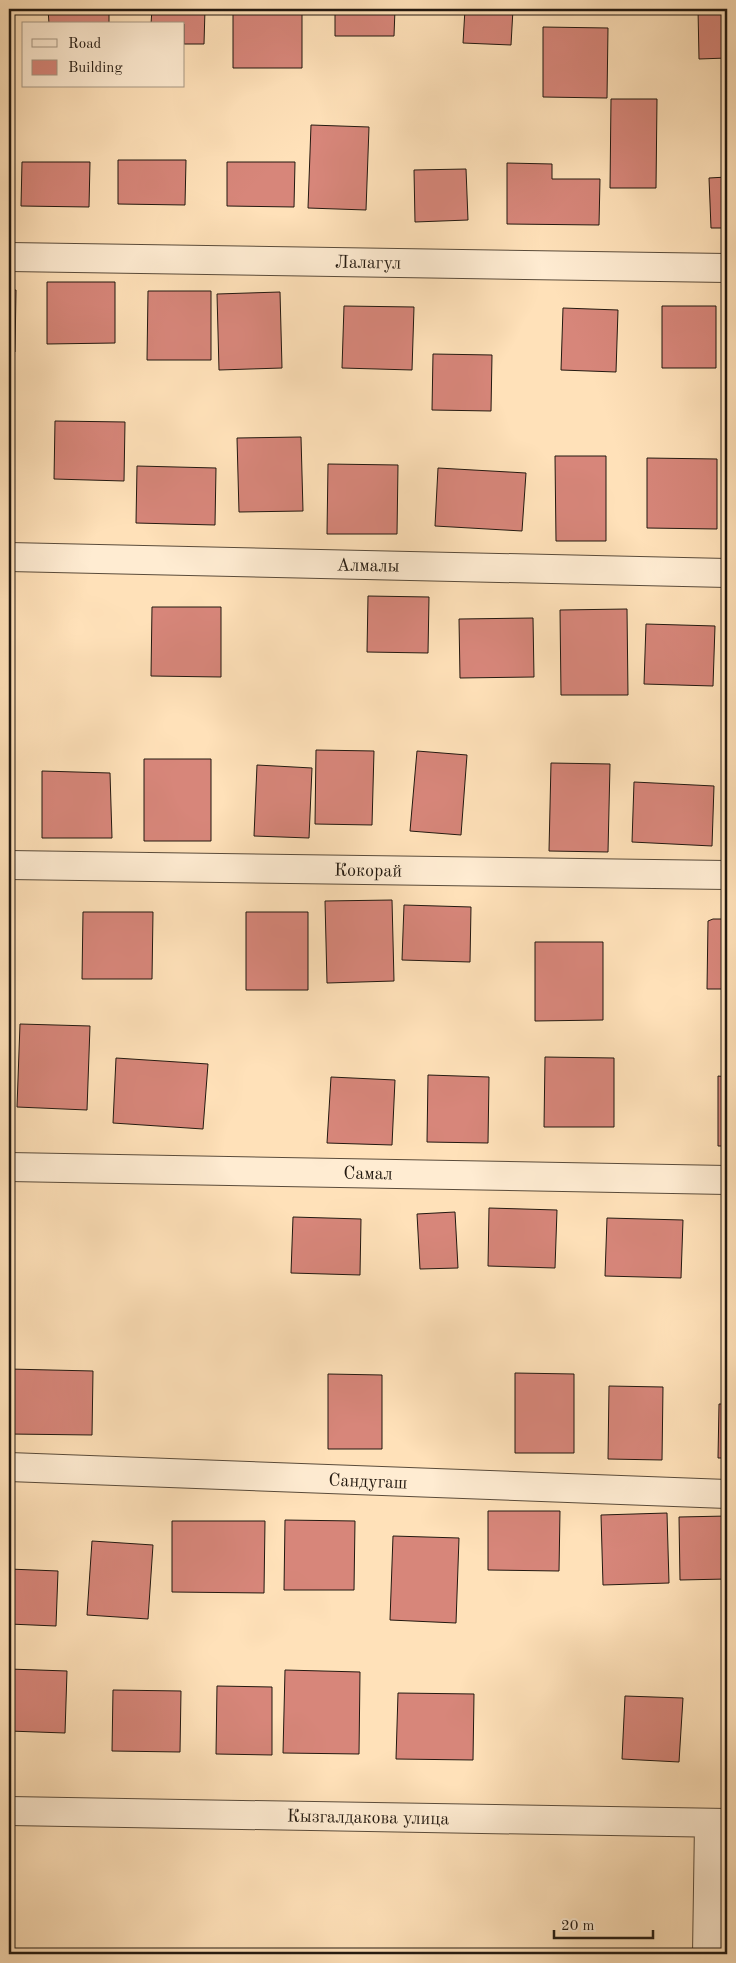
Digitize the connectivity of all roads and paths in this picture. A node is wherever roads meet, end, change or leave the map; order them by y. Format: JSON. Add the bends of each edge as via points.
{"nodes":[{"id":1,"x":9,"y":257,"type":"edge"},
{"id":2,"x":727,"y":268,"type":"edge"},
{"id":3,"x":9,"y":557,"type":"edge"},
{"id":4,"x":727,"y":573,"type":"edge"},
{"id":5,"x":9,"y":865,"type":"edge"},
{"id":6,"x":727,"y":876,"type":"edge"},
{"id":7,"x":9,"y":1167,"type":"edge"},
{"id":8,"x":727,"y":1180,"type":"edge"},
{"id":9,"x":9,"y":1468,"type":"edge"},
{"id":10,"x":727,"y":1494,"type":"edge"},
{"id":11,"x":9,"y":1811,"type":"edge"},
{"id":12,"x":718,"y":1823,"type":"edge"},
{"id":13,"x":707,"y":1954,"type":"edge"}],
"edges":[{"from":1,"to":2,"type":"street","name":"Лалагул"},
{"from":3,"to":4,"type":"street","name":"Алмалы"},
{"from":5,"to":6,"type":"street","name":"Кокорай"},
{"from":7,"to":8,"type":"street","name":"Самал"},
{"from":9,"to":10,"type":"street","name":"Сандугаш"},
{"from":11,"to":12,"type":"street","name":"Кызгалдакова улица"},
{"from":12,"to":13,"type":"street"}]}
